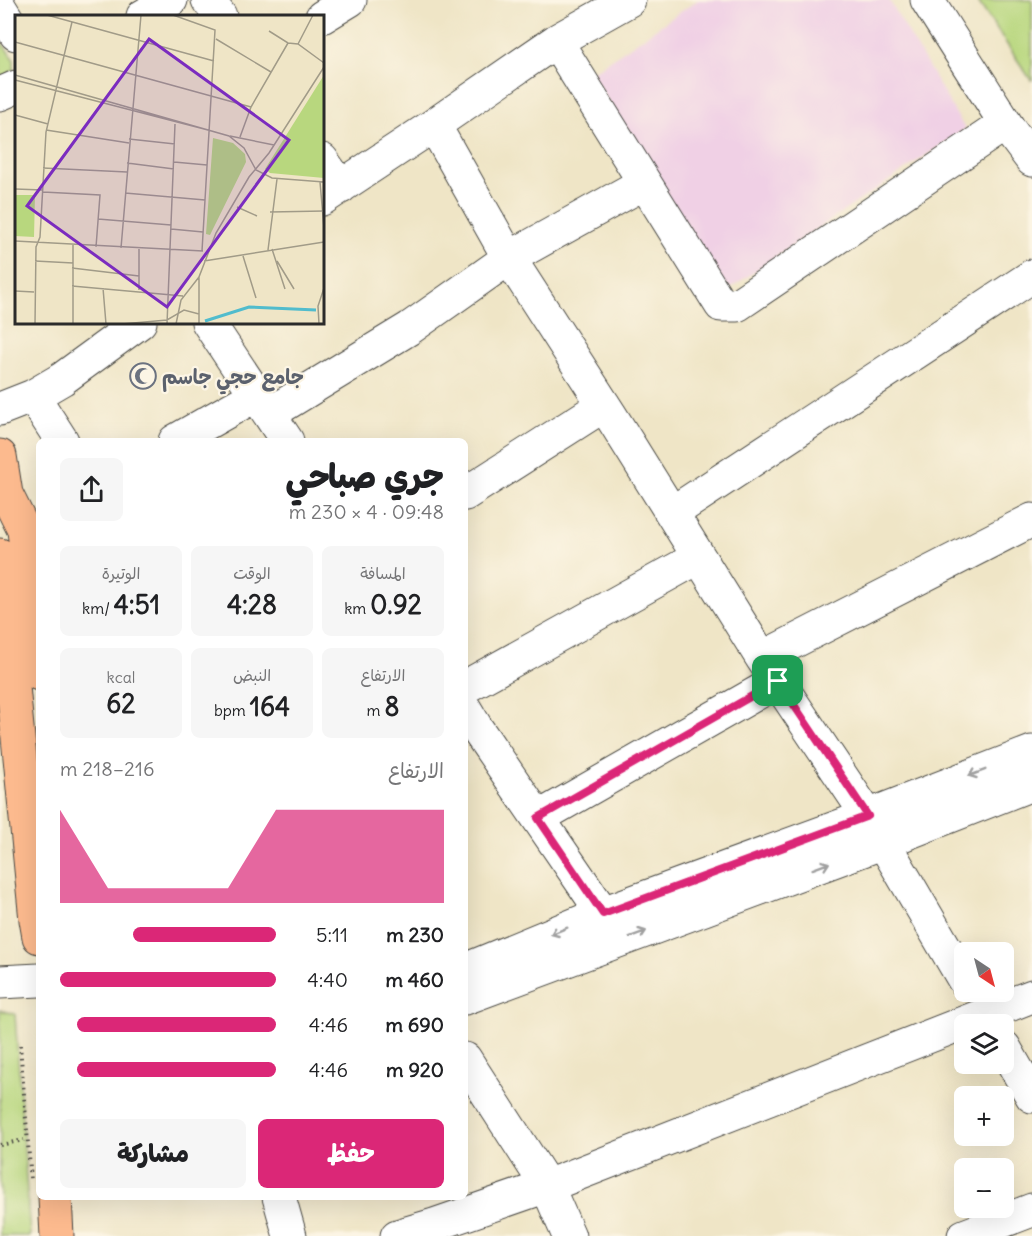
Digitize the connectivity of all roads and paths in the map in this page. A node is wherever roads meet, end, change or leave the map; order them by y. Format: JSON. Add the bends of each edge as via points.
{"nodes":[{"id":1,"x":171,"y":0,"type":"edge"},
{"id":2,"x":208,"y":0,"type":"edge"},
{"id":3,"x":350,"y":0,"type":"edge"},
{"id":4,"x":629,"y":0,"type":"edge"},
{"id":5,"x":927,"y":0,"type":"edge"},
{"id":6,"x":0,"y":8,"type":"edge"},
{"id":7,"x":145,"y":15,"type":"edge"},
{"id":8,"x":219,"y":15,"type":"edge"},
{"id":9,"x":324,"y":16,"type":"edge"},
{"id":10,"x":15,"y":32,"type":"edge"},
{"id":11,"x":556,"y":41,"type":"junction"},
{"id":12,"x":15,"y":87,"type":"edge"},
{"id":13,"x":0,"y":94,"type":"edge"},
{"id":14,"x":1016,"y":124,"type":"edge"},
{"id":15,"x":434,"y":125,"type":"junction"},
{"id":16,"x":1032,"y":160,"type":"edge"},
{"id":17,"x":324,"y":167,"type":"edge"},
{"id":18,"x":644,"y":183,"type":"junction"},
{"id":19,"x":332,"y":193,"type":"edge"},
{"id":20,"x":509,"y":258,"type":"junction"},
{"id":21,"x":1032,"y":276,"type":"edge"},
{"id":22,"x":137,"y":324,"type":"edge"},
{"id":23,"x":209,"y":324,"type":"edge"},
{"id":24,"x":33,"y":396,"type":"junction"},
{"id":25,"x":263,"y":404,"type":"junction"},
{"id":26,"x":604,"y":405,"type":"junction"},
{"id":27,"x":0,"y":409,"type":"edge"},
{"id":28,"x":60,"y":438,"type":"edge"},
{"id":29,"x":182,"y":438,"type":"edge"},
{"id":30,"x":285,"y":438,"type":"edge"},
{"id":31,"x":0,"y":456,"type":"edge"},
{"id":32,"x":468,"y":492,"type":"edge"},
{"id":33,"x":3,"y":509,"type":"edge"},
{"id":34,"x":672,"y":513,"type":"junction"},
{"id":35,"x":1032,"y":520,"type":"edge"},
{"id":36,"x":0,"y":555,"type":"edge"},
{"id":37,"x":699,"y":557,"type":"junction"},
{"id":38,"x":36,"y":645,"type":"edge"},
{"id":39,"x":770,"y":669,"type":"junction"},
{"id":40,"x":468,"y":685,"type":"edge"},
{"id":41,"x":469,"y":724,"type":"edge"},
{"id":42,"x":9,"y":731,"type":"edge"},
{"id":43,"x":1032,"y":752,"type":"edge"},
{"id":44,"x":1032,"y":784,"type":"edge"},
{"id":45,"x":538,"y":818,"type":"junction"},
{"id":46,"x":876,"y":829,"type":"junction"},
{"id":47,"x":603,"y":914,"type":"junction"},
{"id":48,"x":36,"y":920,"type":"edge"},
{"id":49,"x":954,"y":963,"type":"edge"},
{"id":50,"x":468,"y":969,"type":"edge"},
{"id":51,"x":36,"y":980,"type":"edge"},
{"id":52,"x":0,"y":982,"type":"edge"},
{"id":53,"x":1032,"y":996,"type":"edge"},
{"id":54,"x":468,"y":997,"type":"edge"},
{"id":55,"x":982,"y":1010,"type":"edge"},
{"id":56,"x":20,"y":1045,"type":"dead end"},
{"id":57,"x":468,"y":1064,"type":"edge"},
{"id":58,"x":1014,"y":1064,"type":"edge"},
{"id":59,"x":1032,"y":1096,"type":"edge"},
{"id":60,"x":24,"y":1140,"type":"dead end"},
{"id":61,"x":0,"y":1145,"type":"edge"},
{"id":62,"x":36,"y":1146,"type":"edge"},
{"id":63,"x":547,"y":1186,"type":"junction"},
{"id":64,"x":46,"y":1200,"type":"edge"},
{"id":65,"x":280,"y":1200,"type":"edge"},
{"id":66,"x":1032,"y":1210,"type":"edge"},
{"id":67,"x":57,"y":1236,"type":"edge"},
{"id":68,"x":290,"y":1236,"type":"edge"},
{"id":69,"x":397,"y":1236,"type":"edge"},
{"id":70,"x":569,"y":1236,"type":"edge"},
{"id":71,"x":963,"y":1236,"type":"edge"}],
"edges":[{"from":1,"to":7,"type":"street"},
{"from":2,"to":8,"type":"street"},
{"from":3,"to":9,"type":"street"},
{"from":4,"to":11,"type":"street"},
{"from":5,"to":14,"type":"street"},
{"from":6,"to":10,"type":"street"},
{"from":11,"to":15,"type":"street"},
{"from":11,"to":18,"type":"street"},
{"from":12,"to":13,"type":"street"},
{"from":14,"to":16,"type":"street"},
{"from":14,"to":18,"type":"street","via":[[737,305],[721,304]]},
{"from":15,"to":19,"type":"street"},
{"from":15,"to":20,"type":"street"},
{"from":17,"to":19,"type":"street"},
{"from":18,"to":20,"type":"street"},
{"from":20,"to":25,"type":"street","via":[[410,328]]},
{"from":20,"to":26,"type":"street"},
{"from":21,"to":34,"type":"street"},
{"from":22,"to":24,"type":"street"},
{"from":23,"to":25,"type":"street"},
{"from":24,"to":27,"type":"street"},
{"from":24,"to":28,"type":"street"},
{"from":25,"to":29,"type":"street"},
{"from":25,"to":30,"type":"street"},
{"from":26,"to":32,"type":"street"},
{"from":26,"to":34,"type":"street"},
{"from":31,"to":33,"type":"main road"},
{"from":33,"to":38,"type":"main road","via":[[24,530]]},
{"from":34,"to":37,"type":"street"},
{"from":35,"to":39,"type":"street"},
{"from":36,"to":42,"type":"main road"},
{"from":37,"to":39,"type":"street"},
{"from":37,"to":40,"type":"street"},
{"from":39,"to":45,"type":"street"},
{"from":39,"to":46,"type":"street"},
{"from":41,"to":45,"type":"street"},
{"from":42,"to":48,"type":"main road"},
{"from":43,"to":46,"type":"street","one_way":true},
{"from":44,"to":46,"type":"street"},
{"from":45,"to":47,"type":"street"},
{"from":46,"to":47,"type":"street"},
{"from":46,"to":49,"type":"street"},
{"from":54,"to":46,"type":"street","one_way":true},
{"from":47,"to":50,"type":"street","one_way":true},
{"from":51,"to":52,"type":"street"},
{"from":53,"to":55,"type":"street"},
{"from":55,"to":63,"type":"street"},
{"from":56,"to":62,"type":"path"},
{"from":57,"to":63,"type":"street"},
{"from":58,"to":59,"type":"street"},
{"from":60,"to":61,"type":"path"},
{"from":63,"to":69,"type":"street"},
{"from":63,"to":70,"type":"street"},
{"from":64,"to":67,"type":"main road"},
{"from":65,"to":68,"type":"street"},
{"from":66,"to":71,"type":"street"}]}
